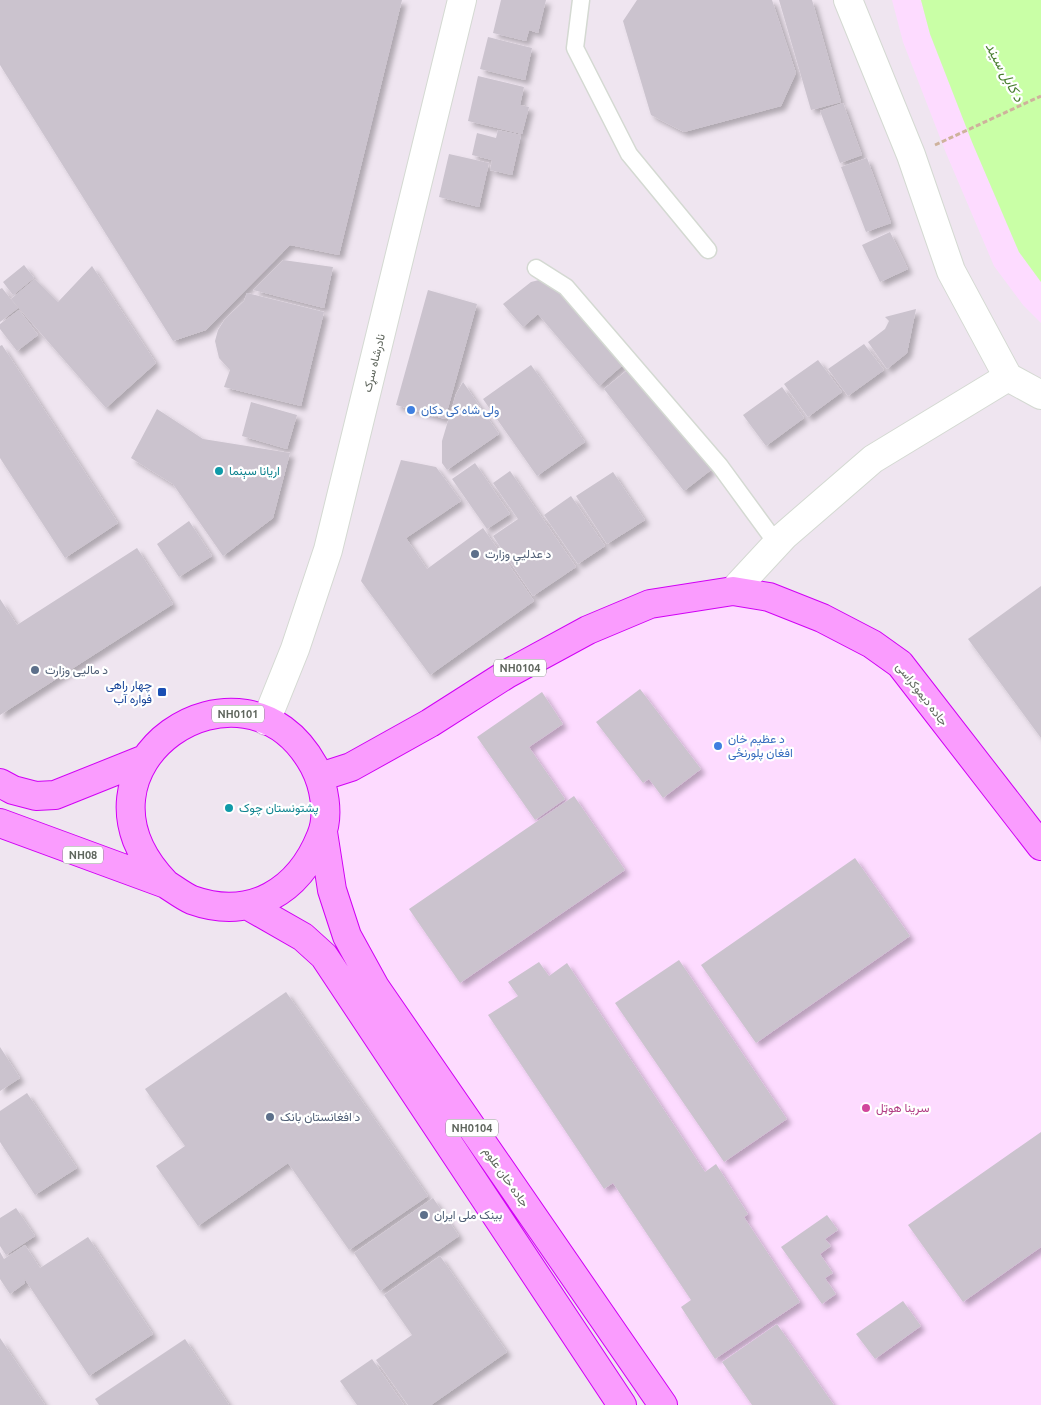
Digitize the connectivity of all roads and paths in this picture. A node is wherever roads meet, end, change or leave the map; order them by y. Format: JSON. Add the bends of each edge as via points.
{"nodes":[{"id":1,"x":462,"y":0,"type":"edge"},
{"id":2,"x":581,"y":0,"type":"edge"},
{"id":3,"x":848,"y":0,"type":"edge"},
{"id":4,"x":1041,"y":96,"type":"edge"},
{"id":5,"x":936,"y":144,"type":"dead end"},
{"id":6,"x":708,"y":250,"type":"dead end"},
{"id":7,"x":536,"y":268,"type":"dead end"},
{"id":8,"x":1008,"y":377,"type":"junction"},
{"id":9,"x":1041,"y":395,"type":"edge"},
{"id":10,"x":777,"y":544,"type":"junction"},
{"id":11,"x":733,"y":590,"type":"junction"},
{"id":12,"x":266,"y":720,"type":"junction"},
{"id":13,"x":145,"y":759,"type":"junction"},
{"id":14,"x":320,"y":777,"type":"junction"},
{"id":15,"x":0,"y":783,"type":"edge"},
{"id":16,"x":0,"y":823,"type":"edge"},
{"id":17,"x":323,"y":832,"type":"junction"},
{"id":18,"x":1041,"y":846,"type":"edge"},
{"id":19,"x":166,"y":884,"type":"junction"},
{"id":20,"x":247,"y":905,"type":"junction"},
{"id":21,"x":622,"y":1405,"type":"edge"},
{"id":22,"x":663,"y":1405,"type":"edge"}],
"edges":[{"from":1,"to":12,"type":"street","name":"نادرشاه سړک","via":[[328,550],[295,649]]},
{"from":2,"to":6,"type":"lane","via":[[575,48],[629,154]]},
{"from":3,"to":8,"type":"street","via":[[911,154],[951,271]]},
{"from":4,"to":5,"type":"path"},
{"from":7,"to":10,"type":"lane","via":[[566,287],[720,466]]},
{"from":8,"to":9,"type":"street"},
{"from":8,"to":10,"type":"street","via":[[873,459]]},
{"from":10,"to":11,"type":"street"},
{"from":11,"to":14,"type":"highway","number":"NH0104","via":[[650,604],[588,630],[351,767]]},
{"from":11,"to":18,"type":"highway","name":"جاده دیموکراسی","number":"NH0104","via":[[768,597],[822,618],[872,644],[900,664]]},
{"from":12,"to":13,"type":"highway","number":"NH0101","via":[[239,714],[211,714],[186,722],[163,738]]},
{"from":12,"to":14,"type":"highway","number":"NH0101","via":[[287,733],[306,752]]},
{"from":13,"to":15,"type":"highway","via":[[55,795],[36,796]]},
{"from":13,"to":19,"type":"highway","number":"NH0101","via":[[131,802],[132,825],[138,847],[150,868]]},
{"from":14,"to":17,"type":"highway","number":"NH0101","via":[[325,804]]},
{"from":16,"to":19,"type":"highway","number":"NH08"},
{"from":17,"to":20,"type":"highway","number":"NH0101","via":[[313,858],[296,880],[273,896]]},
{"from":17,"to":22,"type":"highway","name":"جادہ خان علوم","number":"NH0104","via":[[332,890],[347,936],[375,987]]},
{"from":19,"to":20,"type":"highway","number":"NH0101","via":[[200,902],[218,906]]},
{"from":20,"to":21,"type":"highway","number":"NH0104","via":[[303,937],[324,956]]}]}
